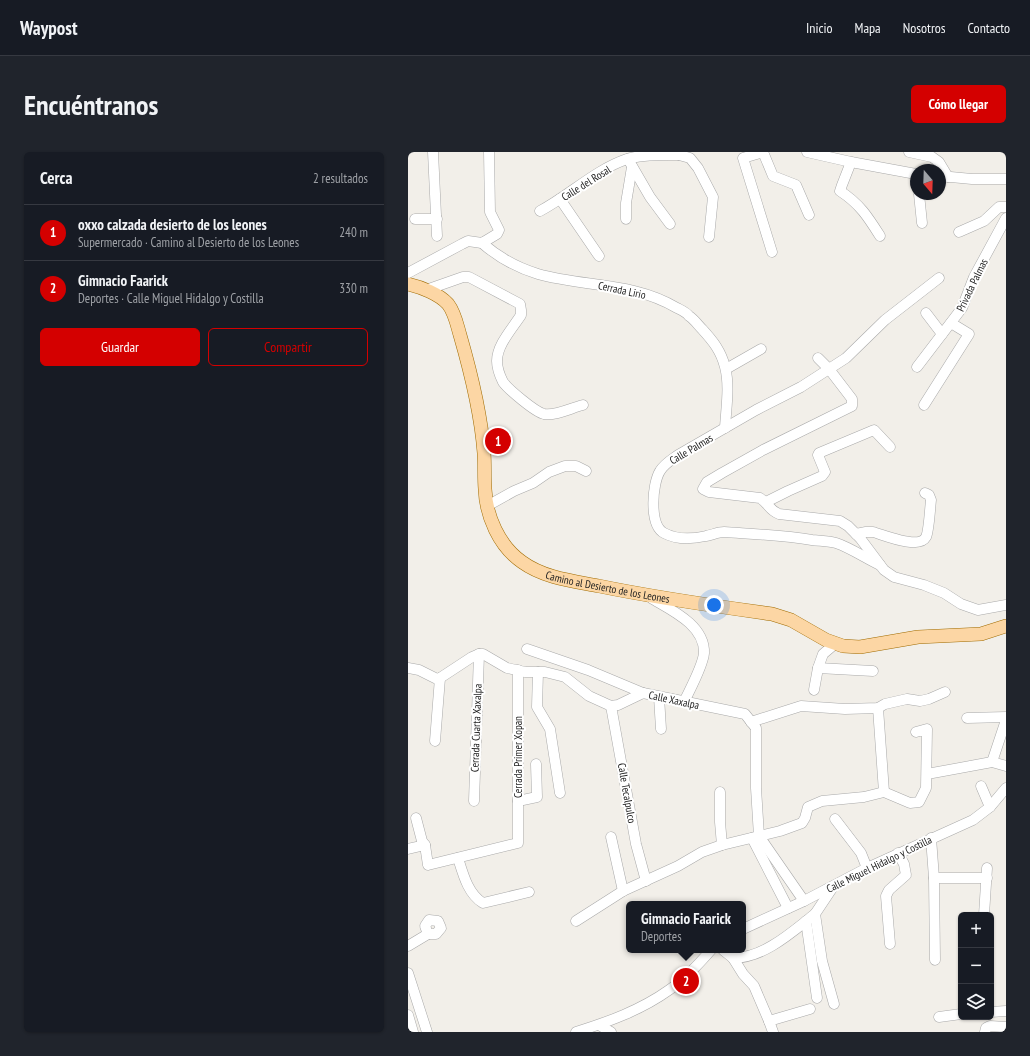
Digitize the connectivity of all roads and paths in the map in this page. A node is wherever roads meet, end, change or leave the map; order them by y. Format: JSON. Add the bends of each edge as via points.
{"nodes":[{"id":1,"x":433,"y":152,"type":"edge"},
{"id":2,"x":488,"y":152,"type":"edge"},
{"id":3,"x":763,"y":152,"type":"edge"},
{"id":4,"x":807,"y":152,"type":"edge"},
{"id":5,"x":908,"y":152,"type":"edge"},
{"id":6,"x":679,"y":153,"type":"edge"},
{"id":7,"x":657,"y":154,"type":"edge"},
{"id":8,"x":850,"y":162,"type":"junction"},
{"id":9,"x":630,"y":163,"type":"junction"},
{"id":10,"x":941,"y":164,"type":"edge"},
{"id":11,"x":910,"y":173,"type":"edge"},
{"id":12,"x":946,"y":177,"type":"edge"},
{"id":13,"x":1006,"y":179,"type":"edge"},
{"id":14,"x":560,"y":199,"type":"junction"},
{"id":15,"x":920,"y":200,"type":"edge"},
{"id":16,"x":1006,"y":207,"type":"edge"},
{"id":17,"x":540,"y":211,"type":"dead end"},
{"id":18,"x":809,"y":215,"type":"dead end"},
{"id":19,"x":1006,"y":218,"type":"edge"},
{"id":20,"x":415,"y":219,"type":"dead end"},
{"id":21,"x":437,"y":219,"type":"junction"},
{"id":22,"x":626,"y":219,"type":"dead end"},
{"id":23,"x":922,"y":223,"type":"dead end"},
{"id":24,"x":670,"y":224,"type":"dead end"},
{"id":25,"x":959,"y":232,"type":"dead end"},
{"id":26,"x":437,"y":236,"type":"dead end"},
{"id":27,"x":880,"y":236,"type":"dead end"},
{"id":28,"x":710,"y":237,"type":"dead end"},
{"id":29,"x":482,"y":243,"type":"junction"},
{"id":30,"x":772,"y":252,"type":"dead end"},
{"id":31,"x":599,"y":256,"type":"dead end"},
{"id":32,"x":408,"y":273,"type":"edge"},
{"id":33,"x":939,"y":278,"type":"dead end"},
{"id":34,"x":408,"y":284,"type":"edge"},
{"id":35,"x":426,"y":290,"type":"junction"},
{"id":36,"x":926,"y":313,"type":"dead end"},
{"id":37,"x":951,"y":323,"type":"junction"},
{"id":38,"x":942,"y":334,"type":"junction"},
{"id":39,"x":761,"y":349,"type":"dead end"},
{"id":40,"x":818,"y":358,"type":"dead end"},
{"id":41,"x":917,"y":366,"type":"dead end"},
{"id":42,"x":726,"y":369,"type":"junction"},
{"id":43,"x":829,"y":369,"type":"junction"},
{"id":44,"x":583,"y":405,"type":"dead end"},
{"id":45,"x":924,"y":405,"type":"dead end"},
{"id":46,"x":725,"y":428,"type":"junction"},
{"id":47,"x":890,"y":446,"type":"dead end"},
{"id":48,"x":586,"y":471,"type":"dead end"},
{"id":49,"x":925,"y":493,"type":"dead end"},
{"id":50,"x":766,"y":502,"type":"junction"},
{"id":51,"x":487,"y":506,"type":"junction"},
{"id":52,"x":856,"y":534,"type":"junction"},
{"id":53,"x":880,"y":565,"type":"junction"},
{"id":54,"x":647,"y":596,"type":"junction"},
{"id":55,"x":1006,"y":605,"type":"edge"},
{"id":56,"x":1006,"y":626,"type":"edge"},
{"id":57,"x":836,"y":643,"type":"junction"},
{"id":58,"x":527,"y":649,"type":"dead end"},
{"id":59,"x":479,"y":654,"type":"junction"},
{"id":60,"x":408,"y":668,"type":"edge"},
{"id":61,"x":818,"y":668,"type":"junction"},
{"id":62,"x":518,"y":670,"type":"junction"},
{"id":63,"x":872,"y":670,"type":"dead end"},
{"id":64,"x":538,"y":672,"type":"junction"},
{"id":65,"x":440,"y":678,"type":"junction"},
{"id":66,"x":814,"y":690,"type":"dead end"},
{"id":67,"x":945,"y":692,"type":"dead end"},
{"id":68,"x":643,"y":693,"type":"junction"},
{"id":69,"x":659,"y":697,"type":"junction"},
{"id":70,"x":684,"y":702,"type":"junction"},
{"id":71,"x":611,"y":706,"type":"junction"},
{"id":72,"x":878,"y":708,"type":"junction"},
{"id":73,"x":968,"y":718,"type":"dead end"},
{"id":74,"x":1006,"y":719,"type":"edge"},
{"id":75,"x":751,"y":722,"type":"junction"},
{"id":76,"x":661,"y":729,"type":"dead end"},
{"id":77,"x":916,"y":732,"type":"dead end"},
{"id":78,"x":435,"y":741,"type":"dead end"},
{"id":79,"x":992,"y":762,"type":"junction"},
{"id":80,"x":536,"y":764,"type":"dead end"},
{"id":81,"x":1006,"y":766,"type":"edge"},
{"id":82,"x":927,"y":774,"type":"junction"},
{"id":83,"x":981,"y":786,"type":"dead end"},
{"id":84,"x":1006,"y":788,"type":"edge"},
{"id":85,"x":720,"y":792,"type":"dead end"},
{"id":86,"x":884,"y":792,"type":"junction"},
{"id":87,"x":560,"y":793,"type":"dead end"},
{"id":88,"x":1003,"y":798,"type":"edge"},
{"id":89,"x":474,"y":802,"type":"dead end"},
{"id":90,"x":518,"y":802,"type":"junction"},
{"id":91,"x":990,"y":807,"type":"junction"},
{"id":92,"x":416,"y":818,"type":"dead end"},
{"id":93,"x":835,"y":819,"type":"dead end"},
{"id":94,"x":611,"y":837,"type":"dead end"},
{"id":95,"x":756,"y":837,"type":"junction"},
{"id":96,"x":932,"y":838,"type":"junction"},
{"id":97,"x":426,"y":845,"type":"junction"},
{"id":98,"x":722,"y":845,"type":"junction"},
{"id":99,"x":408,"y":849,"type":"edge"},
{"id":100,"x":898,"y":854,"type":"junction"},
{"id":101,"x":458,"y":858,"type":"junction"},
{"id":102,"x":867,"y":868,"type":"junction"},
{"id":103,"x":934,"y":878,"type":"junction"},
{"id":104,"x":646,"y":881,"type":"junction"},
{"id":105,"x":834,"y":886,"type":"junction"},
{"id":106,"x":624,"y":891,"type":"junction"},
{"id":107,"x":529,"y":892,"type":"dead end"},
{"id":108,"x":804,"y":902,"type":"junction"},
{"id":109,"x":788,"y":908,"type":"junction"},
{"id":110,"x":984,"y":912,"type":"edge"},
{"id":111,"x":815,"y":914,"type":"junction"},
{"id":112,"x":576,"y":920,"type":"dead end"},
{"id":113,"x":806,"y":922,"type":"junction"},
{"id":114,"x":746,"y":928,"type":"edge"},
{"id":115,"x":428,"y":934,"type":"dead end"},
{"id":116,"x":890,"y":944,"type":"dead end"},
{"id":117,"x":408,"y":946,"type":"edge"},
{"id":118,"x":708,"y":953,"type":"edge"},
{"id":119,"x":727,"y":953,"type":"edge"},
{"id":120,"x":733,"y":958,"type":"junction"},
{"id":121,"x":936,"y":960,"type":"dead end"},
{"id":122,"x":408,"y":973,"type":"edge"},
{"id":123,"x":817,"y":998,"type":"dead end"},
{"id":124,"x":834,"y":1004,"type":"dead end"},
{"id":125,"x":810,"y":1008,"type":"dead end"},
{"id":126,"x":1006,"y":1011,"type":"edge"},
{"id":127,"x":994,"y":1012,"type":"edge"},
{"id":128,"x":958,"y":1014,"type":"edge"},
{"id":129,"x":408,"y":1015,"type":"edge"},
{"id":130,"x":939,"y":1017,"type":"dead end"},
{"id":131,"x":769,"y":1021,"type":"junction"},
{"id":132,"x":599,"y":1025,"type":"junction"},
{"id":133,"x":1006,"y":1027,"type":"edge"},
{"id":134,"x":986,"y":1030,"type":"edge"},
{"id":135,"x":413,"y":1032,"type":"edge"},
{"id":136,"x":427,"y":1032,"type":"edge"},
{"id":137,"x":576,"y":1032,"type":"edge"},
{"id":138,"x":611,"y":1032,"type":"edge"},
{"id":139,"x":773,"y":1032,"type":"edge"}],
"edges":[{"from":1,"to":21,"type":"street"},
{"from":2,"to":29,"type":"street","via":[[490,212],[499,230]]},
{"from":3,"to":18,"type":"street","via":[[773,176],[796,185]]},
{"from":3,"to":30,"type":"street","via":[[743,158]]},
{"from":4,"to":8,"type":"street"},
{"from":5,"to":10,"type":"street","via":[[932,157]]},
{"from":6,"to":7,"type":"street","name":"Calle del Rosal"},
{"from":6,"to":28,"type":"street","via":[[690,158],[698,168],[712,197]]},
{"from":7,"to":9,"type":"street","name":"Calle del Rosal"},
{"from":8,"to":11,"type":"street"},
{"from":8,"to":27,"type":"street","via":[[840,191],[863,209]]},
{"from":9,"to":14,"type":"street","name":"Calle del Rosal","via":[[604,170]]},
{"from":9,"to":22,"type":"street"},
{"from":9,"to":24,"type":"street"},
{"from":12,"to":13,"type":"street"},
{"from":14,"to":17,"type":"street","name":"Calle del Rosal"},
{"from":14,"to":31,"type":"street"},
{"from":15,"to":23,"type":"street"},
{"from":16,"to":25,"type":"street","via":[[999,207],[984,221]]},
{"from":19,"to":37,"type":"street","name":"Privada Palmas","via":[[974,277],[962,308]]},
{"from":20,"to":21,"type":"street"},
{"from":21,"to":26,"type":"street"},
{"from":29,"to":32,"type":"street","via":[[468,241]]},
{"from":29,"to":42,"type":"street","name":"Cerrada Lirio","via":[[508,261],[538,274],[621,287],[668,302],[689,315],[714,341],[722,354]]},
{"from":33,"to":43,"type":"street","via":[[885,320],[846,358]]},
{"from":34,"to":35,"type":"main road","name":"Camino al Desierto de los Leones"},
{"from":35,"to":44,"type":"street","via":[[469,277],[520,304],[521,315],[501,346],[497,360],[497,367],[504,383],[532,408],[545,414]]},
{"from":35,"to":51,"type":"main road","name":"Camino al Desierto de los Leones","via":[[443,300],[452,312],[466,354],[484,454]]},
{"from":36,"to":38,"type":"street"},
{"from":37,"to":38,"type":"street","name":"Privada Palmas"},
{"from":37,"to":45,"type":"street","via":[[969,334]]},
{"from":38,"to":41,"type":"street","name":"Privada Palmas"},
{"from":39,"to":42,"type":"street"},
{"from":40,"to":43,"type":"street","name":"Calle Palmas"},
{"from":42,"to":46,"type":"street","name":"Cerrada Lirio"},
{"from":43,"to":46,"type":"street","name":"Calle Palmas"},
{"from":43,"to":50,"type":"street","name":"Calle Palmas","via":[[852,399],[852,406],[722,472],[706,482],[704,489],[709,492],[760,498]]},
{"from":46,"to":53,"type":"street","name":"Calle Palmas","via":[[678,455],[660,471],[656,478],[653,511],[658,527],[664,533],[689,539],[721,532],[797,537],[835,543]]},
{"from":47,"to":50,"type":"street","via":[[874,430],[828,448],[818,453],[825,472],[822,476]]},
{"from":48,"to":51,"type":"street","via":[[576,466],[565,466]]},
{"from":49,"to":52,"type":"street","via":[[931,500],[926,536],[922,541],[914,544],[873,532]]},
{"from":50,"to":52,"type":"street","name":"Calle Palmas","via":[[772,511],[779,514],[840,521]]},
{"from":51,"to":54,"type":"main road","name":"Camino al Desierto de los Leones","via":[[504,545],[532,569],[565,580]]},
{"from":52,"to":53,"type":"street","name":"Calle Palmas"},
{"from":53,"to":55,"type":"street","name":"Calle Palmas","via":[[894,578],[944,593],[961,604],[978,610]]},
{"from":54,"to":57,"type":"main road","name":"Camino al Desierto de los Leones","via":[[772,614],[791,620]]},
{"from":54,"to":70,"type":"street","via":[[694,627],[701,638],[704,654]]},
{"from":56,"to":57,"type":"main road","name":"Camino al Desierto de los Leones","via":[[981,634],[918,637],[860,647]]},
{"from":57,"to":61,"type":"street","via":[[823,654]]},
{"from":58,"to":68,"type":"street"},
{"from":59,"to":62,"type":"street","via":[[486,655],[507,668]]},
{"from":59,"to":65,"type":"street"},
{"from":59,"to":89,"type":"street","name":"Cerrada Cuarta Xaxalpa"},
{"from":60,"to":65,"type":"street"},
{"from":61,"to":63,"type":"street"},
{"from":61,"to":66,"type":"street"},
{"from":62,"to":64,"type":"street"},
{"from":62,"to":90,"type":"street","name":"Cerrada Primer Xopan"},
{"from":64,"to":71,"type":"street","via":[[565,677],[589,696]]},
{"from":64,"to":87,"type":"street","via":[[537,707],[550,729]]},
{"from":65,"to":78,"type":"street"},
{"from":67,"to":72,"type":"street","via":[[929,699],[907,699]]},
{"from":68,"to":69,"type":"street","name":"Calle Xaxalpa"},
{"from":68,"to":71,"type":"street","name":"Calle Xaxalpa"},
{"from":69,"to":70,"type":"street","name":"Calle Xaxalpa"},
{"from":69,"to":76,"type":"street"},
{"from":70,"to":75,"type":"street","name":"Calle Xaxalpa","via":[[745,714]]},
{"from":71,"to":104,"type":"street","name":"Calle Tecalpulco","via":[[636,844]]},
{"from":72,"to":75,"type":"street","via":[[801,706]]},
{"from":72,"to":86,"type":"street"},
{"from":73,"to":74,"type":"street"},
{"from":74,"to":79,"type":"street"},
{"from":75,"to":95,"type":"street","via":[[756,728]]},
{"from":77,"to":82,"type":"street","via":[[927,729]]},
{"from":79,"to":81,"type":"street"},
{"from":79,"to":82,"type":"street"},
{"from":80,"to":90,"type":"street","via":[[537,797]]},
{"from":82,"to":86,"type":"street","via":[[926,788],[919,802],[910,803]]},
{"from":83,"to":91,"type":"street"},
{"from":84,"to":88,"type":"street","name":"Calle Miguel Hidalgo y Costilla"},
{"from":85,"to":98,"type":"street"},
{"from":86,"to":95,"type":"street","via":[[813,803],[808,807],[802,823]]},
{"from":88,"to":91,"type":"street","name":"Calle Miguel Hidalgo y Costilla"},
{"from":90,"to":101,"type":"street","name":"Cerrada Primer Xopan","via":[[518,843]]},
{"from":91,"to":96,"type":"street","name":"Calle Miguel Hidalgo y Costilla","via":[[973,820]]},
{"from":92,"to":97,"type":"street","via":[[422,841]]},
{"from":93,"to":102,"type":"street","via":[[861,853]]},
{"from":94,"to":106,"type":"street"},
{"from":95,"to":98,"type":"street"},
{"from":95,"to":108,"type":"street"},
{"from":95,"to":109,"type":"street"},
{"from":96,"to":100,"type":"street","name":"Calle Miguel Hidalgo y Costilla"},
{"from":96,"to":103,"type":"street"},
{"from":97,"to":99,"type":"street"},
{"from":97,"to":101,"type":"street","via":[[428,865]]},
{"from":98,"to":104,"type":"street","via":[[702,852]]},
{"from":100,"to":102,"type":"street","name":"Calle Miguel Hidalgo y Costilla"},
{"from":100,"to":116,"type":"street","via":[[904,864],[906,875],[886,896]]},
{"from":101,"to":107,"type":"street","via":[[466,882],[483,903]]},
{"from":102,"to":105,"type":"street","name":"Calle Miguel Hidalgo y Costilla"},
{"from":103,"to":110,"type":"street","via":[[987,873]]},
{"from":103,"to":121,"type":"street"},
{"from":104,"to":106,"type":"street"},
{"from":105,"to":108,"type":"street","name":"Calle Miguel Hidalgo y Costilla"},
{"from":105,"to":111,"type":"street"},
{"from":106,"to":112,"type":"street"},
{"from":108,"to":109,"type":"street","name":"Calle Miguel Hidalgo y Costilla"},
{"from":109,"to":114,"type":"street","name":"Calle Miguel Hidalgo y Costilla"},
{"from":111,"to":113,"type":"street"},
{"from":111,"to":124,"type":"street","via":[[822,961]]},
{"from":113,"to":120,"type":"street","via":[[764,950],[744,958]]},
{"from":113,"to":123,"type":"street"},
{"from":115,"to":117,"type":"street"},
{"from":118,"to":132,"type":"street","via":[[669,990],[643,1006]]},
{"from":119,"to":120,"type":"street"},
{"from":120,"to":131,"type":"street","via":[[754,986]]},
{"from":122,"to":136,"type":"street"},
{"from":125,"to":131,"type":"street"},
{"from":126,"to":127,"type":"street"},
{"from":128,"to":130,"type":"street"},
{"from":129,"to":135,"type":"street"},
{"from":131,"to":139,"type":"street"},
{"from":132,"to":137,"type":"street"},
{"from":132,"to":138,"type":"street"},
{"from":133,"to":134,"type":"street"}]}
